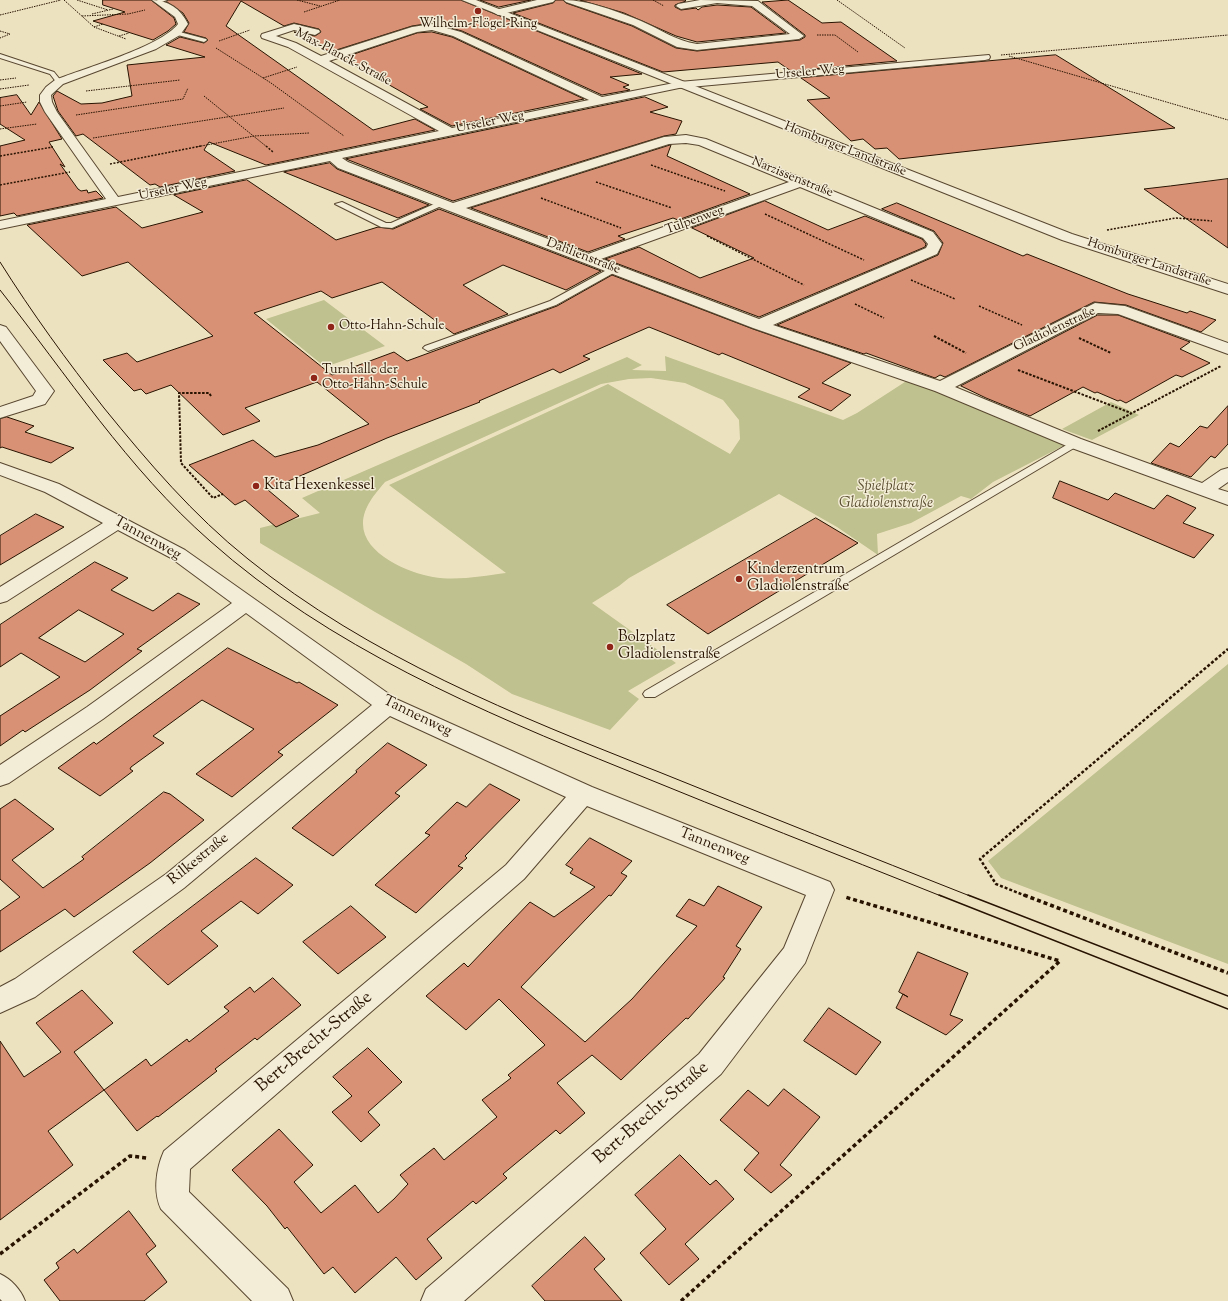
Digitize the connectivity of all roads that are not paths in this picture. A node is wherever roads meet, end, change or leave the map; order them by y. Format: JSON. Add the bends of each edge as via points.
{"nodes":[{"id":1,"x":160,"y":0,"type":"edge"},
{"id":2,"x":467,"y":0,"type":"edge"},
{"id":3,"x":550,"y":0,"type":"edge"},
{"id":4,"x":569,"y":0,"type":"edge"},
{"id":5,"x":717,"y":0,"type":"edge"},
{"id":6,"x":680,"y":6,"type":"dead end"},
{"id":7,"x":498,"y":12,"type":"junction"},
{"id":8,"x":315,"y":32,"type":"dead end"},
{"id":9,"x":176,"y":33,"type":"junction"},
{"id":10,"x":204,"y":40,"type":"road end"},
{"id":11,"x":0,"y":56,"type":"edge"},
{"id":12,"x":986,"y":57,"type":"road end"},
{"id":13,"x":320,"y":60,"type":"junction"},
{"id":14,"x":59,"y":82,"type":"junction"},
{"id":15,"x":679,"y":85,"type":"junction"},
{"id":16,"x":601,"y":101,"type":"junction"},
{"id":17,"x":450,"y":132,"type":"junction"},
{"id":18,"x":333,"y":157,"type":"junction"},
{"id":19,"x":802,"y":182,"type":"junction"},
{"id":20,"x":115,"y":202,"type":"junction"},
{"id":21,"x":339,"y":204,"type":"dead end"},
{"id":22,"x":449,"y":205,"type":"junction"},
{"id":23,"x":0,"y":225,"type":"edge"},
{"id":24,"x":588,"y":259,"type":"junction"},
{"id":25,"x":614,"y":269,"type":"junction"},
{"id":26,"x":1228,"y":289,"type":"edge"},
{"id":27,"x":759,"y":325,"type":"junction"},
{"id":28,"x":0,"y":330,"type":"edge"},
{"id":29,"x":1225,"y":345,"type":"edge"},
{"id":30,"x":428,"y":348,"type":"dead end"},
{"id":31,"x":941,"y":387,"type":"junction"},
{"id":32,"x":0,"y":413,"type":"edge"},
{"id":33,"x":1075,"y":443,"type":"junction"},
{"id":34,"x":0,"y":469,"type":"edge"},
{"id":35,"x":1228,"y":474,"type":"edge"},
{"id":36,"x":1204,"y":490,"type":"junction"},
{"id":37,"x":1228,"y":499,"type":"edge"},
{"id":38,"x":118,"y":522,"type":"junction"},
{"id":39,"x":0,"y":596,"type":"edge"},
{"id":40,"x":245,"y":604,"type":"junction"},
{"id":41,"x":650,"y":694,"type":"dead end"},
{"id":42,"x":388,"y":705,"type":"junction"},
{"id":43,"x":0,"y":777,"type":"edge"},
{"id":44,"x":583,"y":794,"type":"junction"},
{"id":45,"x":821,"y":890,"type":"joint"},
{"id":46,"x":0,"y":1001,"type":"edge"},
{"id":47,"x":0,"y":1284,"type":"edge"},
{"id":48,"x":16,"y":1301,"type":"edge"},
{"id":49,"x":276,"y":1301,"type":"edge"},
{"id":50,"x":438,"y":1301,"type":"edge"}],
"edges":[{"from":1,"to":9,"type":"street","via":[[179,15],[183,24]]},
{"from":2,"to":7,"type":"street","name":"Homburger Landstraße"},
{"from":3,"to":7,"type":"street"},
{"from":4,"to":5,"type":"street","via":[[637,23],[681,45],[697,47],[799,36],[755,3]]},
{"from":5,"to":6,"type":"street"},
{"from":7,"to":15,"type":"street","name":"Homburger Landstraße"},
{"from":8,"to":13,"type":"street","name":"Max-Planck-Straße","via":[[294,27],[266,36],[292,45]]},
{"from":9,"to":10,"type":"lane"},
{"from":9,"to":14,"type":"street","via":[[152,47]]},
{"from":11,"to":14,"type":"lane","via":[[52,74]]},
{"from":12,"to":15,"type":"street","name":"Urseler Weg"},
{"from":13,"to":16,"type":"street","via":[[404,32],[432,27],[457,34]]},
{"from":13,"to":17,"type":"street","name":"Max-Planck-Straße"},
{"from":14,"to":20,"type":"street","via":[[47,90],[44,98],[56,120]]},
{"from":15,"to":16,"type":"street","name":"Urseler Weg"},
{"from":15,"to":26,"type":"street","name":"Homburger Landstraße","via":[[1067,237]]},
{"from":16,"to":17,"type":"street","name":"Urseler Weg"},
{"from":17,"to":18,"type":"street","name":"Urseler Weg"},
{"from":18,"to":20,"type":"street","name":"Urseler Weg"},
{"from":18,"to":22,"type":"street","name":"Dahlienstraße","via":[[344,165]]},
{"from":19,"to":22,"type":"street","name":"Narzissenstraße","via":[[702,142],[686,139],[668,140],[514,188]]},
{"from":19,"to":24,"type":"street","name":"Tulpenweg"},
{"from":19,"to":27,"type":"street","name":"Narzissenstraße","via":[[928,235],[935,244],[932,251]]},
{"from":20,"to":23,"type":"street","name":"Urseler Weg"},
{"from":21,"to":22,"type":"lane","via":[[384,225],[392,226]]},
{"from":22,"to":24,"type":"street","name":"Dahlienstraße"},
{"from":24,"to":25,"type":"street","name":"Dahlienstraße"},
{"from":25,"to":27,"type":"street","name":"Dahlienstraße"},
{"from":25,"to":30,"type":"lane","via":[[553,303]]},
{"from":27,"to":31,"type":"street","name":"Dahlienstraße"},
{"from":28,"to":32,"type":"street","via":[[45,391],[38,400]]},
{"from":29,"to":31,"type":"street","name":"Gladiolenstraße","via":[[1120,309],[1095,308]]},
{"from":31,"to":33,"type":"street"},
{"from":33,"to":36,"type":"street"},
{"from":33,"to":41,"type":"lane"},
{"from":34,"to":38,"type":"street","name":"Tannenweg","via":[[52,488]]},
{"from":35,"to":36,"type":"street"},
{"from":36,"to":37,"type":"street"},
{"from":38,"to":39,"type":"street"},
{"from":38,"to":40,"type":"street","name":"Tannenweg","via":[[178,554]]},
{"from":40,"to":42,"type":"street","name":"Tannenweg"},
{"from":40,"to":43,"type":"street","via":[[95,713]]},
{"from":42,"to":44,"type":"street","name":"Tannenweg"},
{"from":42,"to":46,"type":"street","name":"Rilkestraße","via":[[175,881],[25,988]]},
{"from":44,"to":45,"type":"street","name":"Tannenweg"},
{"from":44,"to":49,"type":"street","name":"Bert-Brecht-Straße","via":[[515,872],[175,1162],[172,1198]]},
{"from":45,"to":50,"type":"street","name":"Bert-Brecht-Straße","via":[[795,955],[710,1064]]},
{"from":47,"to":48,"type":"lane"}]}
